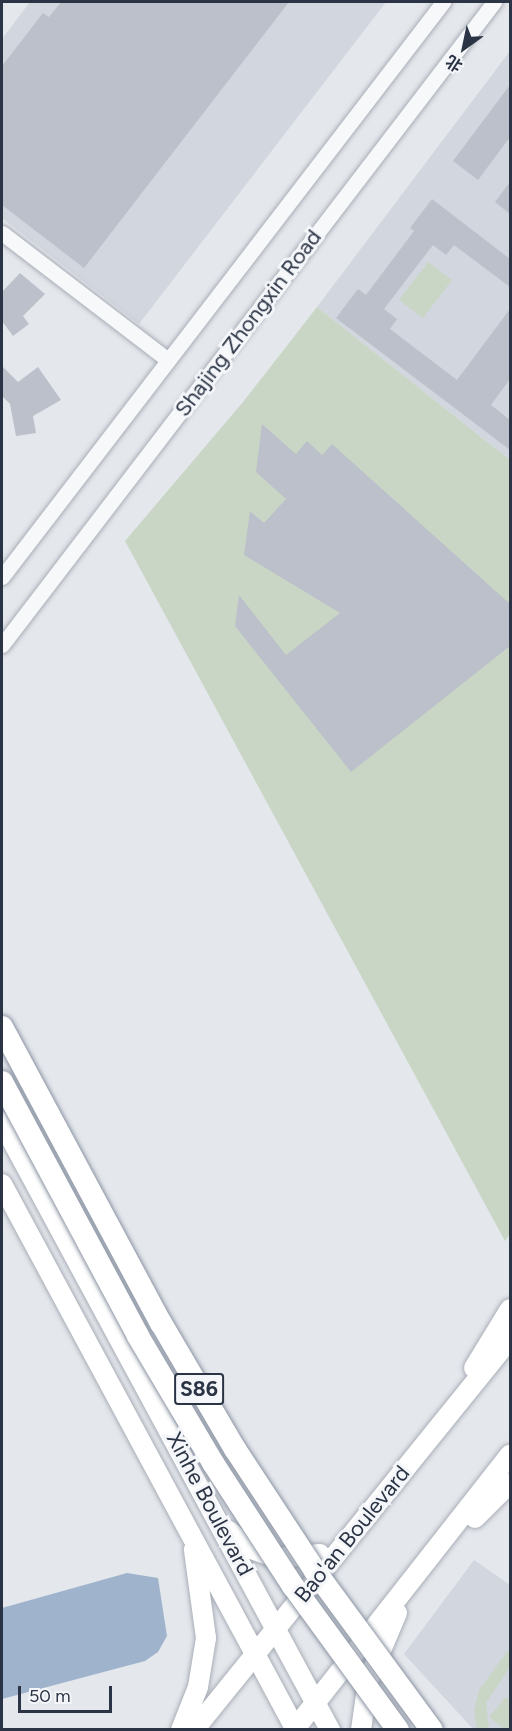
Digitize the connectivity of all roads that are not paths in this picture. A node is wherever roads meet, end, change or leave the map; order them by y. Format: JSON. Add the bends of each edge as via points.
{"nodes":[{"id":1,"x":441,"y":2,"type":"edge"},
{"id":2,"x":494,"y":2,"type":"edge"},
{"id":3,"x":2,"y":233,"type":"edge"},
{"id":4,"x":168,"y":360,"type":"junction"},
{"id":5,"x":2,"y":577,"type":"edge"},
{"id":6,"x":2,"y":645,"type":"edge"},
{"id":7,"x":2,"y":1027,"type":"edge"},
{"id":8,"x":2,"y":1082,"type":"edge"},
{"id":9,"x":2,"y":1122,"type":"edge"},
{"id":10,"x":2,"y":1184,"type":"edge"},
{"id":11,"x":510,"y":1309,"type":"edge"},
{"id":12,"x":510,"y":1339,"type":"edge"},
{"id":13,"x":444,"y":1420,"type":"junction"},
{"id":14,"x":510,"y":1455,"type":"edge"},
{"id":15,"x":510,"y":1483,"type":"edge"},
{"id":16,"x":218,"y":1515,"type":"junction"},
{"id":17,"x":190,"y":1527,"type":"junction"},
{"id":18,"x":348,"y":1538,"type":"junction"},
{"id":19,"x":424,"y":1569,"type":"junction"},
{"id":20,"x":408,"y":1588,"type":"junction"},
{"id":21,"x":276,"y":1628,"type":"junction"},
{"id":22,"x":256,"y":1654,"type":"junction"},
{"id":23,"x":315,"y":1703,"type":"junction"},
{"id":24,"x":295,"y":1729,"type":"edge"},
{"id":25,"x":181,"y":1730,"type":"edge"},
{"id":26,"x":194,"y":1730,"type":"edge"},
{"id":27,"x":330,"y":1730,"type":"edge"},
{"id":28,"x":361,"y":1730,"type":"edge"},
{"id":29,"x":398,"y":1730,"type":"edge"},
{"id":30,"x":432,"y":1730,"type":"edge"}],
"edges":[{"from":1,"to":4,"type":"street","name":"Shajing Zhongxin Road"},
{"from":2,"to":6,"type":"street","name":"Shajing Zhongxin Road"},
{"from":3,"to":4,"type":"street"},
{"from":4,"to":5,"type":"street","name":"Shajing Zhongxin Road"},
{"from":7,"to":30,"type":"highway","number":"S86","bridge":true,"via":[[161,1323],[235,1449],[315,1571]]},
{"from":8,"to":29,"type":"highway","number":"S86","bridge":true,"via":[[138,1336],[213,1463],[293,1586]]},
{"from":9,"to":16,"type":"main road","name":"Xinhe Boulevard"},
{"from":10,"to":17,"type":"main road","name":"Xinhe Boulevard"},
{"from":11,"to":13,"type":"main road"},
{"from":12,"to":13,"type":"main road","name":"Bao'an Boulevard"},
{"from":13,"to":18,"type":"main road","name":"Bao'an Boulevard"},
{"from":14,"to":19,"type":"main road"},
{"from":15,"to":19,"type":"main road"},
{"from":16,"to":18,"type":"main road","via":[[237,1539],[278,1558],[308,1558]]},
{"from":16,"to":21,"type":"main road","name":"Xinhe Boulevard"},
{"from":17,"to":22,"type":"main road","name":"Xinhe Boulevard"},
{"from":17,"to":25,"type":"main road","via":[[206,1638],[198,1686]]},
{"from":18,"to":21,"type":"main road","name":"Bao'an Boulevard"},
{"from":19,"to":20,"type":"main road"},
{"from":20,"to":23,"type":"main road"},
{"from":20,"to":28,"type":"main road","via":[[368,1681]]},
{"from":21,"to":22,"type":"main road","name":"Bao'an Boulevard"},
{"from":21,"to":23,"type":"main road","name":"Xinhe Boulevard"},
{"from":22,"to":24,"type":"main road","name":"Xinhe Boulevard"},
{"from":22,"to":26,"type":"main road","name":"Bao'an Boulevard"},
{"from":23,"to":24,"type":"main road"},
{"from":23,"to":27,"type":"main road","name":"Xinhe Boulevard"}]}
